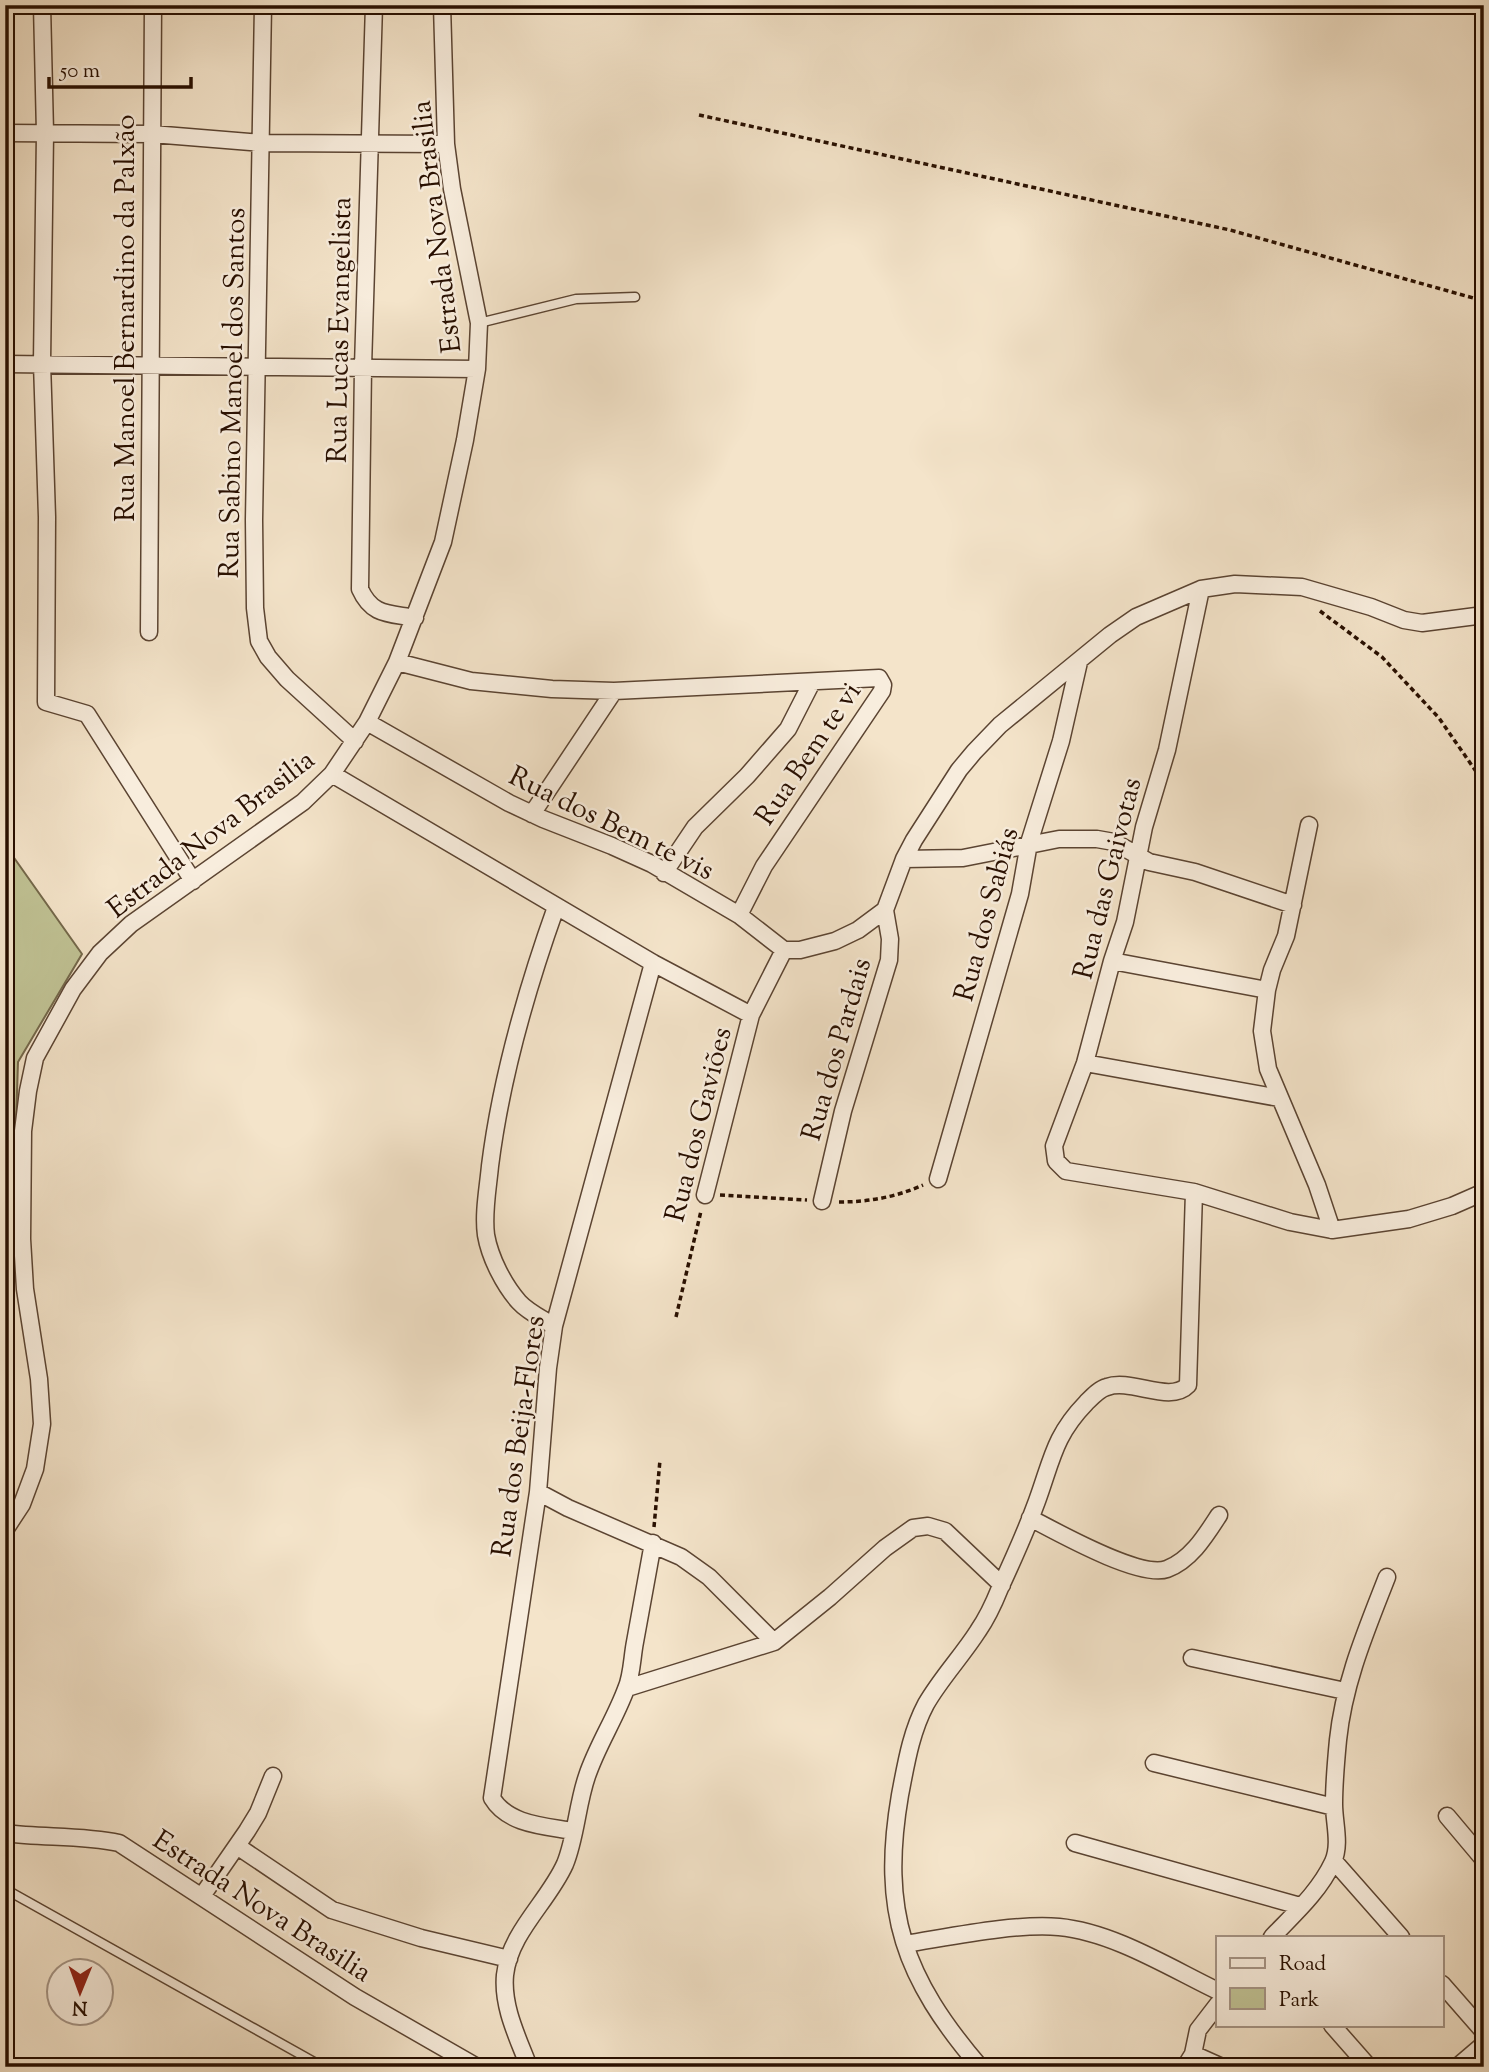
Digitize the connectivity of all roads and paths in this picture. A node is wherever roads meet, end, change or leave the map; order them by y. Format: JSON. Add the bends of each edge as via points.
{"nodes":[{"id":1,"x":42,"y":5,"type":"edge"},
{"id":2,"x":153,"y":5,"type":"edge"},
{"id":3,"x":263,"y":5,"type":"edge"},
{"id":4,"x":374,"y":5,"type":"edge"},
{"id":5,"x":442,"y":5,"type":"edge"},
{"id":6,"x":699,"y":115,"type":"dead end"},
{"id":7,"x":5,"y":133,"type":"edge"},
{"id":8,"x":45,"y":133,"type":"junction"},
{"id":9,"x":152,"y":134,"type":"junction"},
{"id":10,"x":261,"y":143,"type":"junction"},
{"id":11,"x":368,"y":143,"type":"junction"},
{"id":12,"x":446,"y":144,"type":"junction"},
{"id":13,"x":635,"y":297,"type":"dead end"},
{"id":14,"x":1484,"y":301,"type":"edge"},
{"id":15,"x":479,"y":323,"type":"junction"},
{"id":16,"x":5,"y":363,"type":"edge"},
{"id":17,"x":42,"y":363,"type":"junction"},
{"id":18,"x":255,"y":365,"type":"junction"},
{"id":19,"x":149,"y":366,"type":"junction"},
{"id":20,"x":363,"y":367,"type":"junction"},
{"id":21,"x":477,"y":369,"type":"junction"},
{"id":22,"x":1201,"y":589,"type":"junction"},
{"id":23,"x":1314,"y":607,"type":"dead end"},
{"id":24,"x":1484,"y":615,"type":"edge"},
{"id":25,"x":415,"y":618,"type":"junction"},
{"id":26,"x":149,"y":632,"type":"dead end"},
{"id":27,"x":397,"y":662,"type":"junction"},
{"id":28,"x":1079,"y":662,"type":"junction"},
{"id":29,"x":812,"y":682,"type":"junction"},
{"id":30,"x":614,"y":691,"type":"junction"},
{"id":31,"x":367,"y":722,"type":"junction"},
{"id":32,"x":355,"y":741,"type":"junction"},
{"id":33,"x":332,"y":775,"type":"junction"},
{"id":34,"x":1484,"y":783,"type":"edge"},
{"id":35,"x":531,"y":814,"type":"junction"},
{"id":36,"x":1309,"y":825,"type":"dead end"},
{"id":37,"x":1029,"y":843,"type":"junction"},
{"id":38,"x":1139,"y":857,"type":"junction"},
{"id":39,"x":904,"y":859,"type":"junction"},
{"id":40,"x":664,"y":873,"type":"junction"},
{"id":41,"x":192,"y":881,"type":"junction"},
{"id":42,"x":1293,"y":905,"type":"junction"},
{"id":43,"x":556,"y":907,"type":"junction"},
{"id":44,"x":885,"y":909,"type":"junction"},
{"id":45,"x":739,"y":915,"type":"junction"},
{"id":46,"x":784,"y":950,"type":"junction"},
{"id":47,"x":1112,"y":961,"type":"junction"},
{"id":48,"x":653,"y":963,"type":"junction"},
{"id":49,"x":1267,"y":990,"type":"junction"},
{"id":50,"x":751,"y":1015,"type":"junction"},
{"id":51,"x":1085,"y":1063,"type":"junction"},
{"id":52,"x":1279,"y":1098,"type":"junction"},
{"id":53,"x":938,"y":1179,"type":"dead end"},
{"id":54,"x":1194,"y":1192,"type":"junction"},
{"id":55,"x":1484,"y":1192,"type":"edge"},
{"id":56,"x":705,"y":1195,"type":"joint"},
{"id":57,"x":822,"y":1201,"type":"dead end"},
{"id":58,"x":1332,"y":1230,"type":"junction"},
{"id":59,"x":676,"y":1317,"type":"dead end"},
{"id":60,"x":554,"y":1326,"type":"junction"},
{"id":61,"x":660,"y":1460,"type":"dead end"},
{"id":62,"x":538,"y":1492,"type":"junction"},
{"id":63,"x":1219,"y":1515,"type":"dead end"},
{"id":64,"x":1030,"y":1518,"type":"junction"},
{"id":65,"x":5,"y":1530,"type":"edge"},
{"id":66,"x":653,"y":1543,"type":"junction"},
{"id":67,"x":1387,"y":1577,"type":"dead end"},
{"id":68,"x":1002,"y":1585,"type":"junction"},
{"id":69,"x":774,"y":1642,"type":"junction"},
{"id":70,"x":1192,"y":1658,"type":"dead end"},
{"id":71,"x":627,"y":1688,"type":"junction"},
{"id":72,"x":1345,"y":1691,"type":"junction"},
{"id":73,"x":1154,"y":1763,"type":"dead end"},
{"id":74,"x":273,"y":1776,"type":"dead end"},
{"id":75,"x":1334,"y":1807,"type":"junction"},
{"id":76,"x":1447,"y":1816,"type":"dead end"},
{"id":77,"x":573,"y":1831,"type":"junction"},
{"id":78,"x":5,"y":1833,"type":"edge"},
{"id":79,"x":1075,"y":1843,"type":"dead end"},
{"id":80,"x":237,"y":1846,"type":"junction"},
{"id":81,"x":1484,"y":1860,"type":"edge"},
{"id":82,"x":1334,"y":1861,"type":"junction"},
{"id":83,"x":5,"y":1889,"type":"edge"},
{"id":84,"x":202,"y":1896,"type":"junction"},
{"id":85,"x":1300,"y":1906,"type":"junction"},
{"id":86,"x":1273,"y":1936,"type":"edge"},
{"id":87,"x":1400,"y":1936,"type":"edge"},
{"id":88,"x":905,"y":1944,"type":"junction"},
{"id":89,"x":509,"y":1959,"type":"junction"},
{"id":90,"x":1444,"y":1986,"type":"edge"},
{"id":91,"x":1216,"y":1990,"type":"edge"},
{"id":92,"x":1216,"y":2007,"type":"edge"},
{"id":93,"x":1333,"y":2026,"type":"edge"},
{"id":94,"x":1484,"y":2032,"type":"edge"},
{"id":95,"x":1484,"y":2044,"type":"edge"},
{"id":96,"x":1189,"y":2060,"type":"edge"},
{"id":97,"x":323,"y":2067,"type":"edge"},
{"id":98,"x":477,"y":2067,"type":"edge"},
{"id":99,"x":529,"y":2067,"type":"edge"},
{"id":100,"x":980,"y":2067,"type":"edge"},
{"id":101,"x":1222,"y":2067,"type":"edge"},
{"id":102,"x":1369,"y":2067,"type":"edge"},
{"id":103,"x":1457,"y":2067,"type":"edge"}],
"edges":[{"from":1,"to":8,"type":"street"},
{"from":2,"to":9,"type":"street","name":"Rua Manoel Bernardino da Palxão"},
{"from":3,"to":10,"type":"street","name":"Rua Sabino Manoel dos Santos"},
{"from":4,"to":11,"type":"street","name":"Rua Lucas Evangelista"},
{"from":5,"to":12,"type":"street","name":"Estrada Nova Brasilia"},
{"from":6,"to":14,"type":"path","via":[[1230,230]]},
{"from":7,"to":8,"type":"street"},
{"from":8,"to":9,"type":"street"},
{"from":8,"to":17,"type":"street"},
{"from":9,"to":10,"type":"street"},
{"from":9,"to":19,"type":"street","name":"Rua Manoel Bernardino da Palxão"},
{"from":10,"to":11,"type":"street"},
{"from":10,"to":18,"type":"street","name":"Rua Sabino Manoel dos Santos"},
{"from":11,"to":12,"type":"street"},
{"from":11,"to":20,"type":"street","name":"Rua Lucas Evangelista"},
{"from":12,"to":15,"type":"street","name":"Estrada Nova Brasilia"},
{"from":13,"to":15,"type":"lane","via":[[576,299]]},
{"from":15,"to":21,"type":"street","name":"Estrada Nova Brasilia"},
{"from":16,"to":17,"type":"street"},
{"from":17,"to":19,"type":"street"},
{"from":17,"to":41,"type":"street","via":[[46,702],[87,714]]},
{"from":18,"to":19,"type":"street"},
{"from":18,"to":20,"type":"street"},
{"from":18,"to":32,"type":"street","name":"Rua Sabino Manoel dos Santos","via":[[255,608],[259,641],[287,679]]},
{"from":19,"to":26,"type":"street","name":"Rua Manoel Bernardino da Palxão"},
{"from":20,"to":21,"type":"street"},
{"from":20,"to":25,"type":"street","name":"Rua Lucas Evangelista","via":[[360,589],[369,606]]},
{"from":21,"to":25,"type":"street","name":"Estrada Nova Brasilia","via":[[448,523]]},
{"from":22,"to":24,"type":"street","via":[[1235,584],[1302,587],[1422,623]]},
{"from":22,"to":28,"type":"street","via":[[1136,617]]},
{"from":22,"to":38,"type":"street","name":"Rua das Gaivotas"},
{"from":23,"to":34,"type":"path","via":[[1381,657],[1440,718]]},
{"from":25,"to":27,"type":"street","name":"Estrada Nova Brasilia"},
{"from":27,"to":30,"type":"street","name":"Rua Bem te vi","via":[[488,683]]},
{"from":27,"to":31,"type":"street","name":"Estrada Nova Brasilia"},
{"from":28,"to":37,"type":"street","name":"Rua dos Sabiás","via":[[1061,741]]},
{"from":28,"to":39,"type":"street","via":[[1000,725],[974,752]]},
{"from":29,"to":30,"type":"street","name":"Rua Bem te vi"},
{"from":29,"to":40,"type":"street","name":"Rua Bem te vi","via":[[788,729],[695,827]]},
{"from":29,"to":45,"type":"street","name":"Rua Bem te vi","via":[[878,678],[883,685],[764,866]]},
{"from":30,"to":35,"type":"street"},
{"from":31,"to":32,"type":"street","name":"Estrada Nova Brasilia"},
{"from":31,"to":35,"type":"street","name":"Rua dos Bem te vis"},
{"from":32,"to":33,"type":"street","name":"Estrada Nova Brasilia"},
{"from":33,"to":41,"type":"street","name":"Estrada Nova Brasilia","via":[[303,802]]},
{"from":33,"to":43,"type":"street"},
{"from":35,"to":40,"type":"street","name":"Rua dos Bem te vis","via":[[612,846]]},
{"from":36,"to":42,"type":"street"},
{"from":37,"to":38,"type":"street","via":[[1097,839],[1114,842]]},
{"from":37,"to":39,"type":"street","via":[[962,858]]},
{"from":37,"to":53,"type":"street","name":"Rua dos Sabiás","via":[[1020,894]]},
{"from":38,"to":42,"type":"street"},
{"from":38,"to":47,"type":"street","name":"Rua das Gaivotas"},
{"from":39,"to":44,"type":"street"},
{"from":40,"to":45,"type":"street","name":"Rua dos Bem te vis"},
{"from":41,"to":65,"type":"street","name":"Estrada Nova Brasilia","via":[[131,924],[100,953],[73,989],[36,1058],[23,1131],[22,1239],[42,1424],[35,1469],[22,1504]]},
{"from":42,"to":49,"type":"street"},
{"from":43,"to":48,"type":"street"},
{"from":43,"to":60,"type":"street","via":[[526,996],[509,1067],[494,1134],[485,1219],[492,1257],[507,1284],[521,1304]]},
{"from":44,"to":46,"type":"street","via":[[835,941]]},
{"from":44,"to":57,"type":"street","name":"Rua dos Pardais","via":[[889,960],[843,1111]]},
{"from":45,"to":46,"type":"street","name":"Rua dos Bem te vis"},
{"from":46,"to":50,"type":"street","name":"Rua dos Gaviões"},
{"from":47,"to":49,"type":"street"},
{"from":47,"to":51,"type":"street","name":"Rua das Gaivotas"},
{"from":48,"to":50,"type":"street"},
{"from":48,"to":60,"type":"street","name":"Rua dos Beija-Flores"},
{"from":49,"to":52,"type":"street","via":[[1264,1046]]},
{"from":50,"to":56,"type":"street","name":"Rua dos Gaviões"},
{"from":51,"to":52,"type":"street"},
{"from":51,"to":54,"type":"street","name":"Rua das Gaivotas","via":[[1054,1146],[1056,1161],[1066,1171]]},
{"from":52,"to":58,"type":"street"},
{"from":54,"to":58,"type":"street","via":[[1290,1223]]},
{"from":54,"to":64,"type":"street","via":[[1188,1385],[1178,1392],[1119,1385],[1107,1387],[1086,1402],[1057,1441]]},
{"from":55,"to":58,"type":"street","via":[[1409,1219]]},
{"from":56,"to":59,"type":"path","name":"Rua dos Gaviões"},
{"from":60,"to":62,"type":"street","name":"Rua dos Beija-Flores"},
{"from":61,"to":66,"type":"path"},
{"from":62,"to":66,"type":"street"},
{"from":62,"to":77,"type":"street","name":"Rua dos Beija-Flores","via":[[492,1798],[510,1816]]},
{"from":63,"to":64,"type":"street","via":[[1200,1544],[1174,1564],[1154,1571],[1101,1553]]},
{"from":64,"to":68,"type":"street"},
{"from":66,"to":69,"type":"street","via":[[709,1577]]},
{"from":66,"to":71,"type":"street"},
{"from":67,"to":72,"type":"street"},
{"from":68,"to":69,"type":"street","via":[[945,1531],[928,1525],[914,1528]]},
{"from":68,"to":88,"type":"street","via":[[979,1629],[926,1706],[910,1745],[894,1830],[892,1881]]},
{"from":69,"to":71,"type":"street"},
{"from":70,"to":72,"type":"street"},
{"from":71,"to":77,"type":"street","via":[[586,1777]]},
{"from":72,"to":75,"type":"street"},
{"from":73,"to":75,"type":"street"},
{"from":74,"to":80,"type":"street","via":[[258,1813]]},
{"from":75,"to":82,"type":"street"},
{"from":76,"to":81,"type":"street"},
{"from":77,"to":89,"type":"street","via":[[565,1864]]},
{"from":78,"to":84,"type":"street","name":"Estrada Nova Brasilia","via":[[118,1843]]},
{"from":79,"to":85,"type":"street"},
{"from":80,"to":84,"type":"street"},
{"from":80,"to":89,"type":"street","via":[[332,1910]]},
{"from":82,"to":85,"type":"street"},
{"from":82,"to":87,"type":"street"},
{"from":83,"to":97,"type":"lane"},
{"from":84,"to":98,"type":"street","name":"Estrada Nova Brasilia","via":[[355,1997]]},
{"from":85,"to":86,"type":"street"},
{"from":88,"to":91,"type":"street","via":[[1059,1927],[1117,1943]]},
{"from":88,"to":100,"type":"street","via":[[933,2006]]},
{"from":89,"to":99,"type":"street","via":[[506,1999]]},
{"from":90,"to":94,"type":"street"},
{"from":92,"to":96,"type":"street","via":[[1198,2030]]},
{"from":93,"to":102,"type":"street"},
{"from":95,"to":103,"type":"street"},
{"from":96,"to":101,"type":"street"}]}
